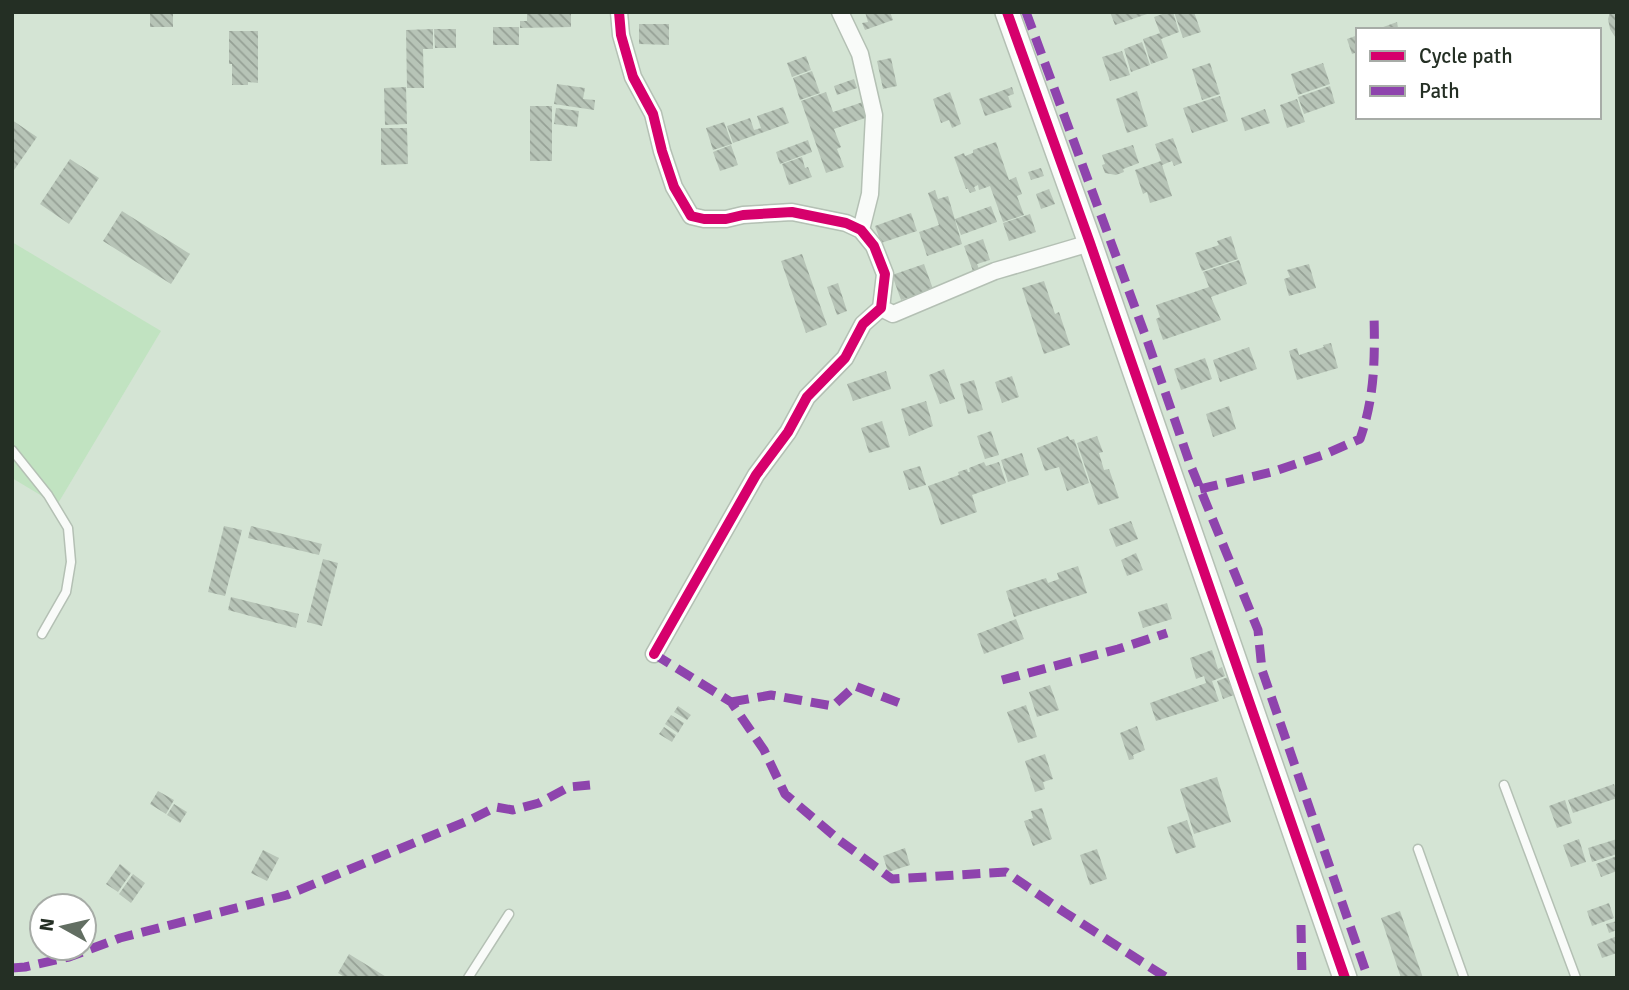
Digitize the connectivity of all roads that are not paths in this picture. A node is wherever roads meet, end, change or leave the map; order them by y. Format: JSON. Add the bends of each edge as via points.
{"nodes":[{"id":1,"x":619,"y":12,"type":"edge"},
{"id":2,"x":840,"y":12,"type":"edge"},
{"id":3,"x":1007,"y":12,"type":"edge"},
{"id":4,"x":861,"y":230,"type":"junction"},
{"id":5,"x":1090,"y":243,"type":"junction"},
{"id":6,"x":881,"y":308,"type":"junction"},
{"id":7,"x":12,"y":450,"type":"edge"},
{"id":8,"x":41,"y":634,"type":"dead end"},
{"id":9,"x":654,"y":654,"type":"dead end"},
{"id":10,"x":1504,"y":785,"type":"dead end"},
{"id":11,"x":1418,"y":849,"type":"dead end"},
{"id":12,"x":509,"y":914,"type":"dead end"},
{"id":13,"x":468,"y":978,"type":"edge"},
{"id":14,"x":1345,"y":978,"type":"edge"},
{"id":15,"x":1464,"y":978,"type":"edge"},
{"id":16,"x":1576,"y":978,"type":"edge"}],
"edges":[{"from":1,"to":4,"type":"street","via":[[633,77],[653,114],[674,187],[691,216],[726,219],[792,212]]},
{"from":2,"to":4,"type":"street","via":[[860,54],[874,115],[870,194]]},
{"from":3,"to":5,"type":"street"},
{"from":4,"to":6,"type":"street","via":[[874,246],[885,274]]},
{"from":5,"to":6,"type":"street","via":[[995,271],[893,314]]},
{"from":5,"to":14,"type":"street"},
{"from":6,"to":9,"type":"street","via":[[863,324],[845,358],[807,397],[756,475]]},
{"from":7,"to":8,"type":"lane","via":[[68,528],[71,562],[66,592]]},
{"from":10,"to":16,"type":"lane"},
{"from":11,"to":15,"type":"lane"},
{"from":12,"to":13,"type":"lane"}]}
